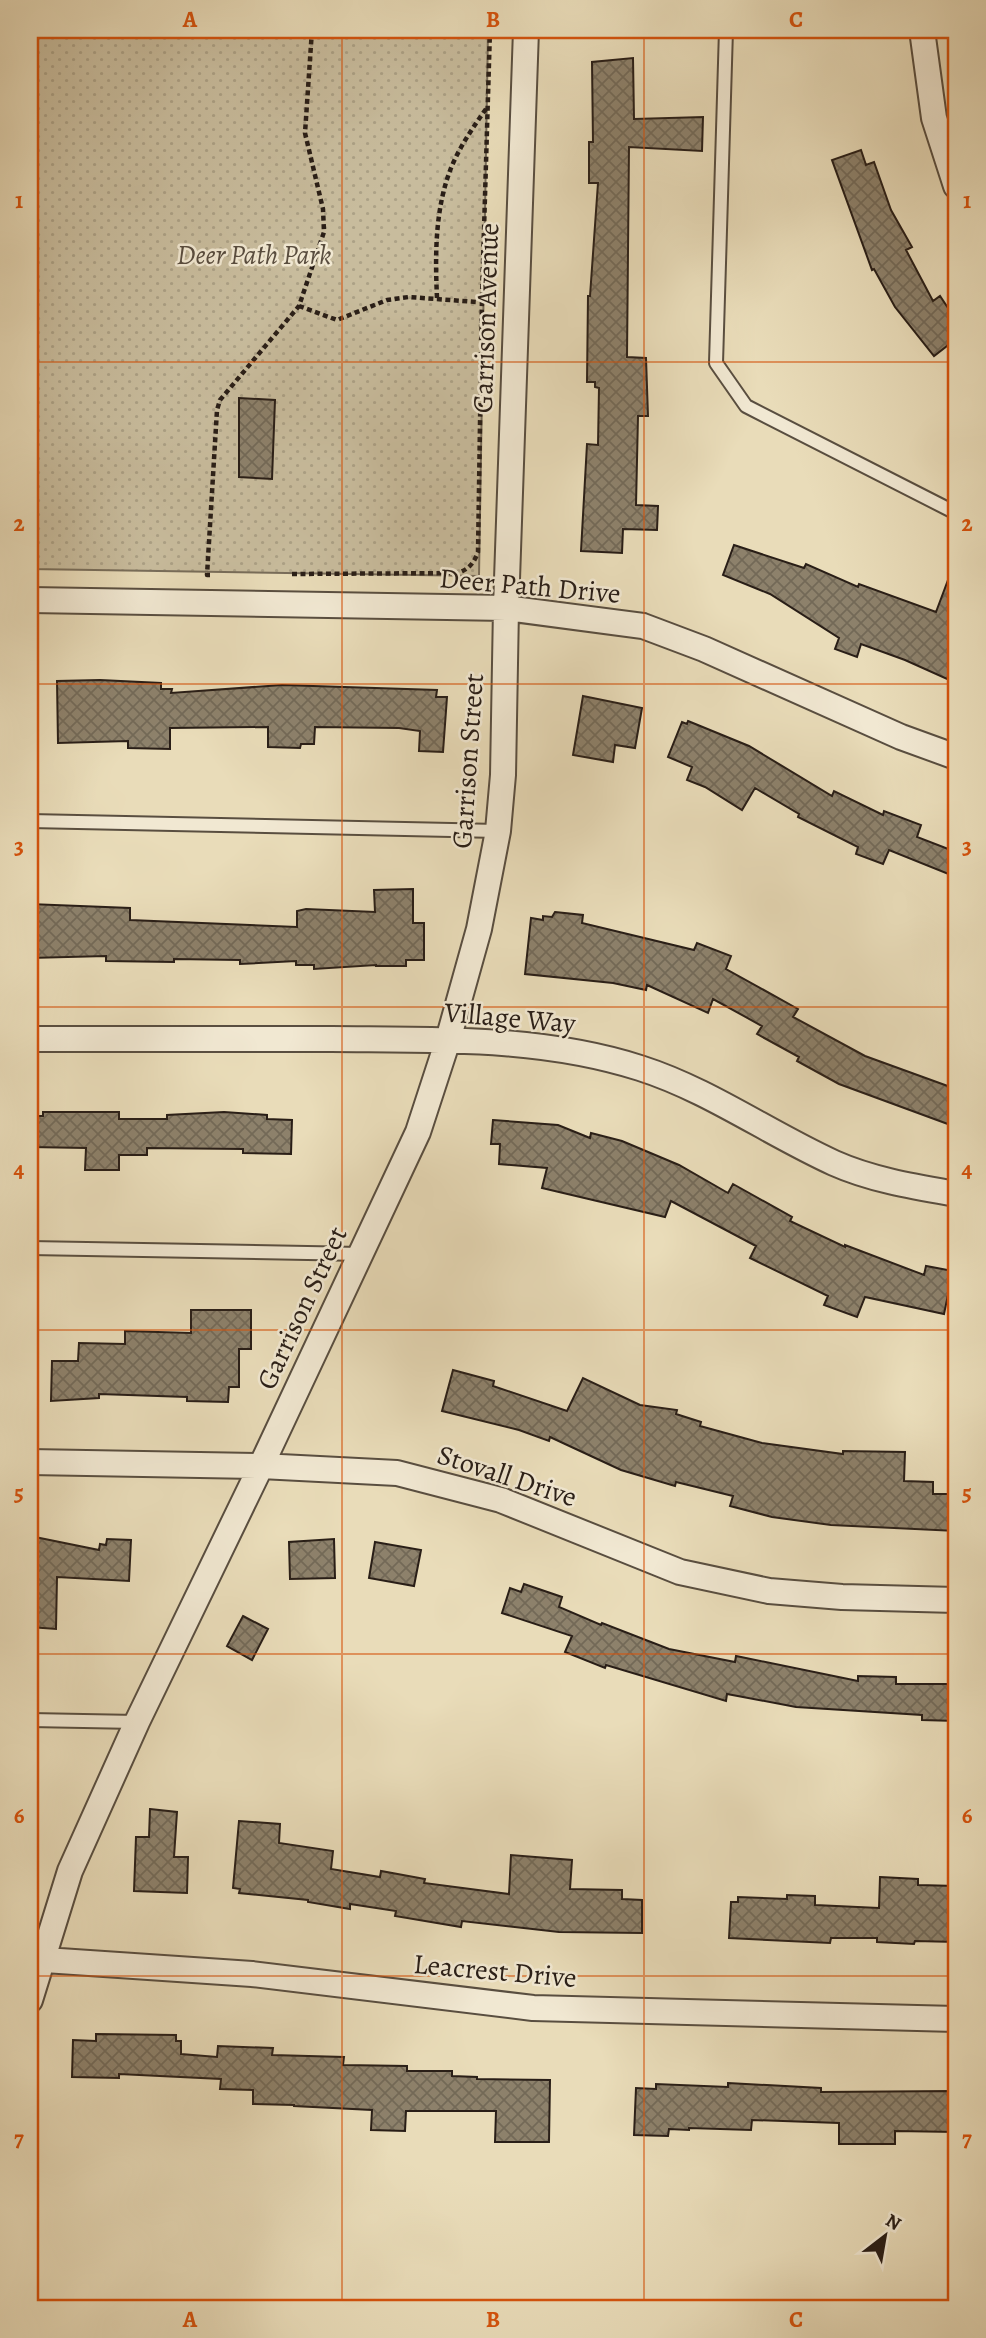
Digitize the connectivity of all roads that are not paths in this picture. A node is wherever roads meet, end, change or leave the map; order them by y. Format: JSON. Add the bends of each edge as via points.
{"nodes":[{"id":1,"x":526,"y":30,"type":"edge"},
{"id":2,"x":726,"y":30,"type":"edge"},
{"id":3,"x":922,"y":30,"type":"edge"},
{"id":4,"x":956,"y":186,"type":"edge"},
{"id":5,"x":956,"y":513,"type":"edge"},
{"id":6,"x":30,"y":600,"type":"edge"},
{"id":7,"x":506,"y":608,"type":"junction"},
{"id":8,"x":956,"y":757,"type":"edge"},
{"id":9,"x":30,"y":821,"type":"edge"},
{"id":10,"x":498,"y":831,"type":"junction"},
{"id":11,"x":30,"y":1039,"type":"edge"},
{"id":12,"x":448,"y":1040,"type":"junction"},
{"id":13,"x":956,"y":1195,"type":"edge"},
{"id":14,"x":30,"y":1248,"type":"edge"},
{"id":15,"x":361,"y":1254,"type":"junction"},
{"id":16,"x":30,"y":1462,"type":"edge"},
{"id":17,"x":261,"y":1466,"type":"junction"},
{"id":18,"x":956,"y":1601,"type":"edge"},
{"id":19,"x":30,"y":1720,"type":"edge"},
{"id":20,"x":137,"y":1722,"type":"junction"},
{"id":21,"x":36,"y":1959,"type":"edge"},
{"id":22,"x":30,"y":2000,"type":"edge"},
{"id":23,"x":956,"y":2019,"type":"edge"}],
"edges":[{"from":1,"to":7,"type":"street","name":"Garrison Avenue"},
{"from":2,"to":5,"type":"lane","via":[[716,363],[746,406]]},
{"from":3,"to":4,"type":"street","via":[[934,118]]},
{"from":6,"to":7,"type":"street","name":"Deer Path Drive"},
{"from":7,"to":8,"type":"street","name":"Deer Path Drive","via":[[643,626]]},
{"from":7,"to":10,"type":"street","name":"Garrison Street"},
{"from":9,"to":10,"type":"lane"},
{"from":10,"to":12,"type":"street","name":"Garrison Street","via":[[479,929]]},
{"from":11,"to":12,"type":"street","name":"Village Way"},
{"from":12,"to":13,"type":"street","name":"Village Way","via":[[560,1048],[639,1068],[703,1093],[837,1164]]},
{"from":12,"to":15,"type":"street","name":"Garrison Street","via":[[418,1132]]},
{"from":14,"to":15,"type":"lane"},
{"from":15,"to":17,"type":"street","name":"Garrison Street"},
{"from":16,"to":17,"type":"street","name":"Stovall Drive"},
{"from":17,"to":18,"type":"street","name":"Stovall Drive","via":[[397,1473],[501,1500],[680,1572],[769,1591]]},
{"from":17,"to":20,"type":"street","name":"Garrison Street"},
{"from":19,"to":20,"type":"lane"},
{"from":20,"to":21,"type":"street","name":"Garrison Street"},
{"from":21,"to":22,"type":"street","name":"Garrison Street"},
{"from":21,"to":23,"type":"street","name":"Leacrest Drive","via":[[252,1974],[533,2008]]}]}
